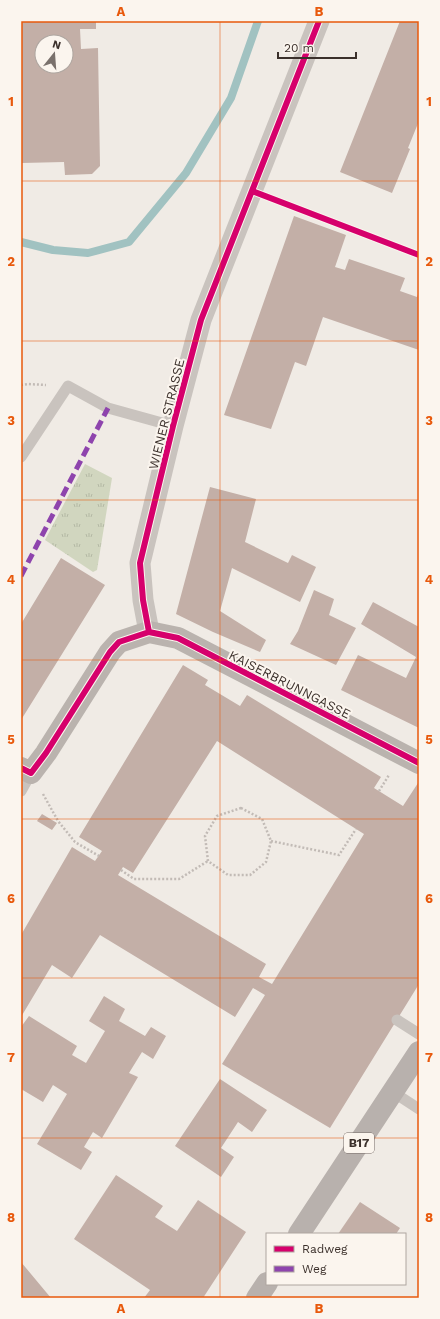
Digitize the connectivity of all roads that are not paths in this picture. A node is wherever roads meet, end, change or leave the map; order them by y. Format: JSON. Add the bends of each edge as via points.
{"nodes":[{"id":1,"x":319,"y":21,"type":"edge"},
{"id":2,"x":173,"y":426,"type":"junction"},
{"id":3,"x":21,"y":458,"type":"edge"},
{"id":4,"x":149,"y":632,"type":"junction"},
{"id":5,"x":419,"y":763,"type":"edge"},
{"id":6,"x":24,"y":778,"type":"edge"},
{"id":7,"x":396,"y":1020,"type":"dead end"},
{"id":8,"x":419,"y":1034,"type":"edge"},
{"id":9,"x":419,"y":1052,"type":"edge"},
{"id":10,"x":393,"y":1092,"type":"junction"},
{"id":11,"x":419,"y":1109,"type":"edge"},
{"id":12,"x":300,"y":1233,"type":"edge"},
{"id":13,"x":266,"y":1284,"type":"edge"},
{"id":14,"x":257,"y":1298,"type":"edge"}],
"edges":[{"from":1,"to":2,"type":"street","name":"WIENER STRASSE","via":[[201,320]]},
{"from":2,"to":3,"type":"lane","via":[[108,408],[68,386]]},
{"from":2,"to":4,"type":"street","name":"WIENER STRASSE","via":[[140,563]]},
{"from":4,"to":5,"type":"street","name":"KAISERBRUNNGASSE","via":[[178,638]]},
{"from":4,"to":6,"type":"street","via":[[119,642],[110,652],[46,753]]},
{"from":7,"to":8,"type":"lane"},
{"from":9,"to":10,"type":"main road","number":"B17"},
{"from":10,"to":11,"type":"lane"},
{"from":10,"to":12,"type":"main road","number":"B17"},
{"from":13,"to":14,"type":"main road"}]}
